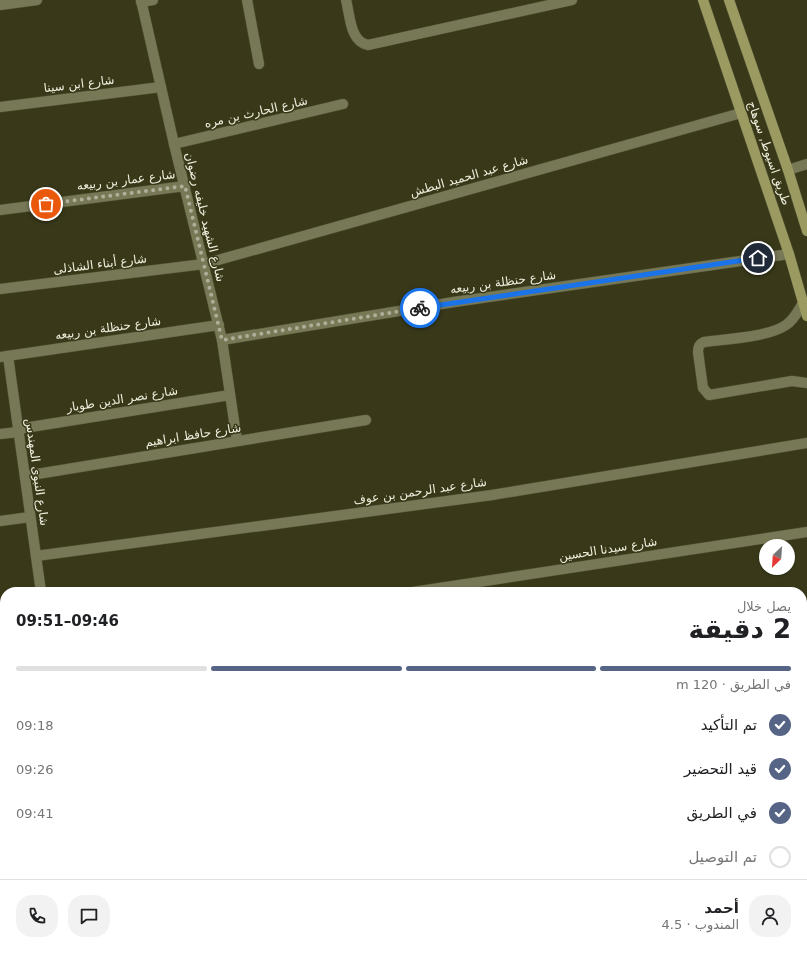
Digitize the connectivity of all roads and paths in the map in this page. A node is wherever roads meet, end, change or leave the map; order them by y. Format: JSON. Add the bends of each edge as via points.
{"nodes":[{"id":1,"x":37,"y":0,"type":"edge"},
{"id":2,"x":153,"y":0,"type":"edge"},
{"id":3,"x":247,"y":0,"type":"edge"},
{"id":4,"x":346,"y":0,"type":"edge"},
{"id":5,"x":572,"y":0,"type":"edge"},
{"id":6,"x":702,"y":0,"type":"edge"},
{"id":7,"x":729,"y":0,"type":"edge"},
{"id":8,"x":141,"y":1,"type":"edge"},
{"id":9,"x":0,"y":5,"type":"edge"},
{"id":10,"x":259,"y":64,"type":"dead end"},
{"id":11,"x":161,"y":87,"type":"junction"},
{"id":12,"x":343,"y":104,"type":"dead end"},
{"id":13,"x":0,"y":106,"type":"edge"},
{"id":14,"x":741,"y":113,"type":"junction"},
{"id":15,"x":174,"y":144,"type":"junction"},
{"id":16,"x":807,"y":164,"type":"edge"},
{"id":17,"x":788,"y":170,"type":"junction"},
{"id":18,"x":185,"y":186,"type":"junction"},
{"id":19,"x":0,"y":210,"type":"edge"},
{"id":20,"x":807,"y":231,"type":"edge"},
{"id":21,"x":789,"y":254,"type":"junction"},
{"id":22,"x":204,"y":264,"type":"junction"},
{"id":23,"x":0,"y":289,"type":"edge"},
{"id":24,"x":803,"y":303,"type":"junction"},
{"id":25,"x":807,"y":316,"type":"edge"},
{"id":26,"x":219,"y":326,"type":"junction"},
{"id":27,"x":222,"y":340,"type":"junction"},
{"id":28,"x":4,"y":356,"type":"edge"},
{"id":29,"x":807,"y":383,"type":"edge"},
{"id":30,"x":230,"y":395,"type":"junction"},
{"id":31,"x":366,"y":420,"type":"dead end"},
{"id":32,"x":18,"y":431,"type":"junction"},
{"id":33,"x":0,"y":434,"type":"edge"},
{"id":34,"x":237,"y":441,"type":"junction"},
{"id":35,"x":807,"y":442,"type":"edge"},
{"id":36,"x":24,"y":476,"type":"junction"},
{"id":37,"x":30,"y":517,"type":"junction"},
{"id":38,"x":0,"y":521,"type":"edge"},
{"id":39,"x":807,"y":532,"type":"edge"},
{"id":40,"x":36,"y":556,"type":"junction"},
{"id":41,"x":40,"y":587,"type":"edge"},
{"id":42,"x":446,"y":587,"type":"edge"}],
"edges":[{"from":1,"to":9,"type":"street"},
{"from":2,"to":8,"type":"street"},
{"from":3,"to":10,"type":"street"},
{"from":4,"to":5,"type":"street","via":[[354,35],[362,44]]},
{"from":6,"to":14,"type":"main road","name":"طريق اسيوط, سوهاج"},
{"from":7,"to":17,"type":"main road","name":"طريق اسيوط, سوهاج"},
{"from":8,"to":11,"type":"street","name":"شارع الشهيد خليفه رضوان"},
{"from":11,"to":13,"type":"street","name":"شارع ابن سينا"},
{"from":11,"to":15,"type":"street","name":"شارع الشهيد خليفه رضوان"},
{"from":12,"to":15,"type":"street","name":"شارع الحارث بن مره"},
{"from":14,"to":21,"type":"main road","name":"طريق اسيوط, سوهاج"},
{"from":14,"to":22,"type":"street","name":"شارع عبد الحميد البطش"},
{"from":15,"to":18,"type":"street","name":"شارع الشهيد خليفه رضوان"},
{"from":16,"to":17,"type":"street"},
{"from":17,"to":20,"type":"main road","name":"طريق اسيوط, سوهاج"},
{"from":18,"to":19,"type":"street","name":"شارع عمار بن ربيعه"},
{"from":18,"to":22,"type":"street","name":"شارع الشهيد خليفه رضوان"},
{"from":21,"to":24,"type":"main road","name":"طريق اسيوط, سوهاج"},
{"from":21,"to":27,"type":"street","name":"شارع حنظلة بن ربيعه","via":[[454,302]]},
{"from":22,"to":23,"type":"street","name":"شارع أبناء الشاذلى"},
{"from":22,"to":26,"type":"street","name":"شارع الشهيد خليفه رضوان"},
{"from":24,"to":25,"type":"main road","name":"طريق اسيوط, سوهاج"},
{"from":24,"to":29,"type":"street","via":[[796,315],[775,332],[704,342],[700,344],[698,352],[703,388],[709,395],[792,381]]},
{"from":26,"to":27,"type":"street","name":"شارع الشهيد خليفه رضوان"},
{"from":26,"to":28,"type":"street","name":"شارع حنظلة بن ربيعه"},
{"from":27,"to":30,"type":"street","name":"شارع الشهيد خليفه رضوان"},
{"from":28,"to":32,"type":"street","name":"شارع النبوى المهندس"},
{"from":30,"to":32,"type":"street","name":"شارع نصر الدين طوبار"},
{"from":30,"to":34,"type":"street","name":"شارع الشهيد خليفه رضوان"},
{"from":31,"to":34,"type":"street","name":"شارع حافظ ابراهيم"},
{"from":32,"to":33,"type":"street","name":"شارع نصر الدين طوبار"},
{"from":32,"to":36,"type":"street","name":"شارع النبوى المهندس"},
{"from":34,"to":36,"type":"street","name":"شارع حافظ ابراهيم"},
{"from":35,"to":40,"type":"street","name":"شارع عبد الرحمن بن عوف","via":[[492,495]]},
{"from":36,"to":37,"type":"street","name":"شارع النبوى المهندس"},
{"from":37,"to":38,"type":"street"},
{"from":37,"to":40,"type":"street","name":"شارع النبوى المهندس"},
{"from":39,"to":42,"type":"street","name":"شارع سيدنا الحسين"},
{"from":40,"to":41,"type":"street","name":"شارع النبوى المهندس"}]}
